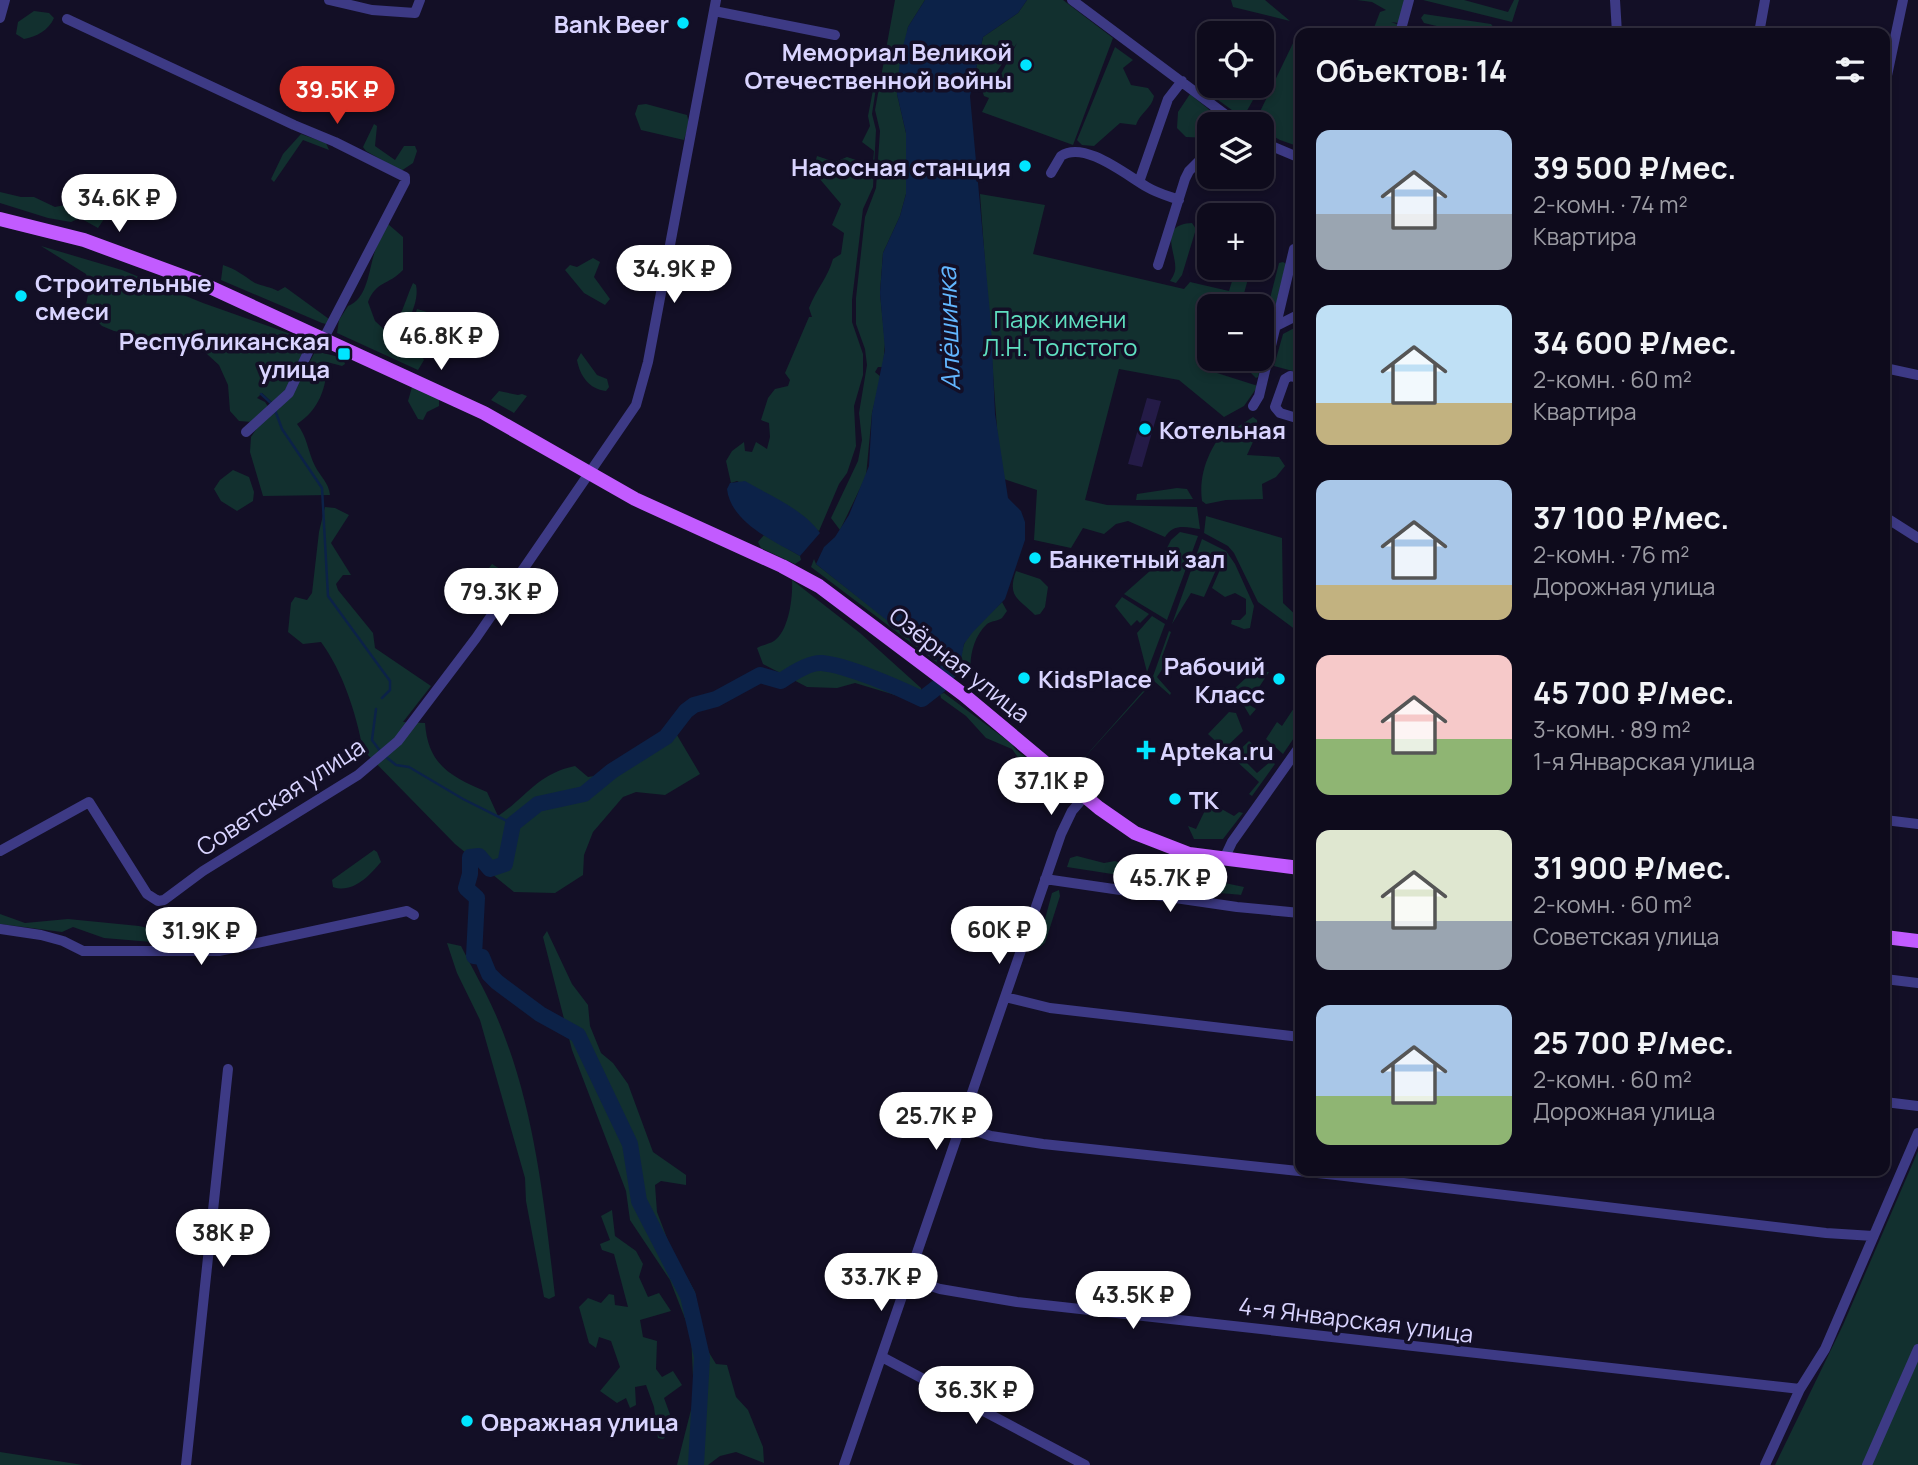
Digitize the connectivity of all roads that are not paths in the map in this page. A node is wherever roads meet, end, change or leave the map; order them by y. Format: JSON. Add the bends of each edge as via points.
{"nodes":[{"id":1,"x":5,"y":0,"type":"edge"},
{"id":2,"x":328,"y":0,"type":"edge"},
{"id":3,"x":420,"y":0,"type":"edge"},
{"id":4,"x":1072,"y":0,"type":"edge"},
{"id":5,"x":1409,"y":0,"type":"edge"},
{"id":6,"x":1615,"y":0,"type":"edge"},
{"id":7,"x":1765,"y":0,"type":"edge"},
{"id":8,"x":1903,"y":0,"type":"edge"},
{"id":9,"x":715,"y":6,"type":"edge"},
{"id":10,"x":0,"y":19,"type":"edge"},
{"id":11,"x":67,"y":19,"type":"dead end"},
{"id":12,"x":1401,"y":28,"type":"edge"},
{"id":13,"x":1617,"y":28,"type":"edge"},
{"id":14,"x":1760,"y":28,"type":"edge"},
{"id":15,"x":835,"y":35,"type":"dead end"},
{"id":16,"x":1890,"y":61,"type":"edge"},
{"id":17,"x":1182,"y":81,"type":"junction"},
{"id":18,"x":1220,"y":112,"type":"edge"},
{"id":19,"x":1274,"y":147,"type":"edge"},
{"id":20,"x":1295,"y":156,"type":"edge"},
{"id":21,"x":1197,"y":163,"type":"edge"},
{"id":22,"x":1051,"y":173,"type":"dead end"},
{"id":23,"x":1139,"y":182,"type":"junction"},
{"id":24,"x":1179,"y":200,"type":"junction"},
{"id":25,"x":0,"y":219,"type":"edge"},
{"id":26,"x":0,"y":226,"type":"edge"},
{"id":27,"x":93,"y":244,"type":"junction"},
{"id":28,"x":1295,"y":250,"type":"edge"},
{"id":29,"x":1158,"y":265,"type":"dead end"},
{"id":30,"x":1295,"y":316,"type":"edge"},
{"id":31,"x":1276,"y":326,"type":"junction"},
{"id":32,"x":320,"y":336,"type":"junction"},
{"id":33,"x":1890,"y":369,"type":"edge"},
{"id":34,"x":1918,"y":375,"type":"edge"},
{"id":35,"x":1295,"y":377,"type":"edge"},
{"id":36,"x":1253,"y":406,"type":"dead end"},
{"id":37,"x":1295,"y":418,"type":"edge"},
{"id":38,"x":246,"y":432,"type":"dead end"},
{"id":39,"x":589,"y":473,"type":"junction"},
{"id":40,"x":1890,"y":520,"type":"edge"},
{"id":41,"x":1918,"y":538,"type":"edge"},
{"id":42,"x":1295,"y":753,"type":"edge"},
{"id":43,"x":1085,"y":796,"type":"junction"},
{"id":44,"x":1890,"y":821,"type":"edge"},
{"id":45,"x":1918,"y":824,"type":"edge"},
{"id":46,"x":0,"y":850,"type":"edge"},
{"id":47,"x":1224,"y":859,"type":"junction"},
{"id":48,"x":1295,"y":867,"type":"edge"},
{"id":49,"x":1045,"y":879,"type":"junction"},
{"id":50,"x":1295,"y":913,"type":"edge"},
{"id":51,"x":414,"y":915,"type":"dead end"},
{"id":52,"x":0,"y":929,"type":"edge"},
{"id":53,"x":1890,"y":938,"type":"edge"},
{"id":54,"x":1918,"y":941,"type":"edge"},
{"id":55,"x":1890,"y":980,"type":"edge"},
{"id":56,"x":1918,"y":983,"type":"edge"},
{"id":57,"x":1005,"y":997,"type":"junction"},
{"id":58,"x":1295,"y":1036,"type":"edge"},
{"id":59,"x":228,"y":1069,"type":"dead end"},
{"id":60,"x":1890,"y":1103,"type":"edge"},
{"id":61,"x":1918,"y":1106,"type":"edge"},
{"id":62,"x":961,"y":1126,"type":"junction"},
{"id":63,"x":1918,"y":1133,"type":"edge"},
{"id":64,"x":1295,"y":1171,"type":"edge"},
{"id":65,"x":1344,"y":1176,"type":"edge"},
{"id":66,"x":1874,"y":1236,"type":"junction"},
{"id":67,"x":909,"y":1279,"type":"junction"},
{"id":68,"x":1918,"y":1349,"type":"edge"},
{"id":69,"x":882,"y":1357,"type":"junction"},
{"id":70,"x":1800,"y":1389,"type":"junction"},
{"id":71,"x":186,"y":1465,"type":"edge"},
{"id":72,"x":844,"y":1465,"type":"edge"},
{"id":73,"x":1085,"y":1465,"type":"edge"},
{"id":74,"x":1765,"y":1465,"type":"edge"},
{"id":75,"x":1867,"y":1465,"type":"edge"}],
"edges":[{"from":1,"to":10,"type":"street"},
{"from":2,"to":3,"type":"street","via":[[415,13]]},
{"from":4,"to":17,"type":"street"},
{"from":5,"to":12,"type":"street"},
{"from":6,"to":13,"type":"street"},
{"from":7,"to":14,"type":"street"},
{"from":8,"to":16,"type":"street"},
{"from":9,"to":15,"type":"street"},
{"from":9,"to":39,"type":"street","name":"Советская улица","via":[[644,380],[632,414]]},
{"from":11,"to":32,"type":"street","via":[[405,177]]},
{"from":17,"to":18,"type":"street"},
{"from":17,"to":23,"type":"street","via":[[1168,99]]},
{"from":19,"to":20,"type":"street"},
{"from":21,"to":24,"type":"street","via":[[1189,171]]},
{"from":22,"to":23,"type":"street","via":[[1061,156],[1076,150]]},
{"from":23,"to":24,"type":"street"},
{"from":24,"to":29,"type":"street"},
{"from":25,"to":27,"type":"main road"},
{"from":26,"to":27,"type":"main road"},
{"from":27,"to":32,"type":"main road","name":"Озёрная улица","via":[[201,283]]},
{"from":28,"to":31,"type":"street"},
{"from":30,"to":31,"type":"street"},
{"from":31,"to":36,"type":"street"},
{"from":32,"to":38,"type":"street","via":[[291,390]]},
{"from":32,"to":39,"type":"main road","name":"Озёрная улица","via":[[484,412]]},
{"from":33,"to":34,"type":"street"},
{"from":35,"to":37,"type":"street","via":[[1285,379],[1275,407]]},
{"from":39,"to":43,"type":"main road","name":"Озёрная улица","via":[[649,506],[794,572],[853,609]]},
{"from":39,"to":46,"type":"street","name":"Советская улица","via":[[456,665],[384,754],[172,895],[158,901],[147,894],[89,802]]},
{"from":40,"to":41,"type":"street"},
{"from":42,"to":47,"type":"street"},
{"from":43,"to":47,"type":"main road","name":"Озёрная улица","via":[[1147,839],[1180,852]]},
{"from":43,"to":49,"type":"street","via":[[1066,822]]},
{"from":44,"to":45,"type":"street"},
{"from":47,"to":48,"type":"main road","name":"Озёрная улица"},
{"from":49,"to":50,"type":"street"},
{"from":49,"to":57,"type":"street"},
{"from":51,"to":52,"type":"street","via":[[407,911],[219,951],[83,951],[41,935]]},
{"from":53,"to":54,"type":"main road"},
{"from":55,"to":56,"type":"street"},
{"from":57,"to":58,"type":"street","via":[[1050,1008]]},
{"from":57,"to":62,"type":"street"},
{"from":59,"to":71,"type":"street"},
{"from":60,"to":61,"type":"street"},
{"from":62,"to":64,"type":"street","via":[[1043,1144]]},
{"from":62,"to":67,"type":"street"},
{"from":63,"to":66,"type":"street"},
{"from":65,"to":66,"type":"street"},
{"from":66,"to":70,"type":"street","via":[[1825,1349]]},
{"from":67,"to":69,"type":"street"},
{"from":67,"to":70,"type":"street","name":"4-я Январская улица","via":[[1017,1302]]},
{"from":68,"to":75,"type":"street"},
{"from":69,"to":72,"type":"street"},
{"from":69,"to":73,"type":"street"},
{"from":70,"to":74,"type":"street"}]}
